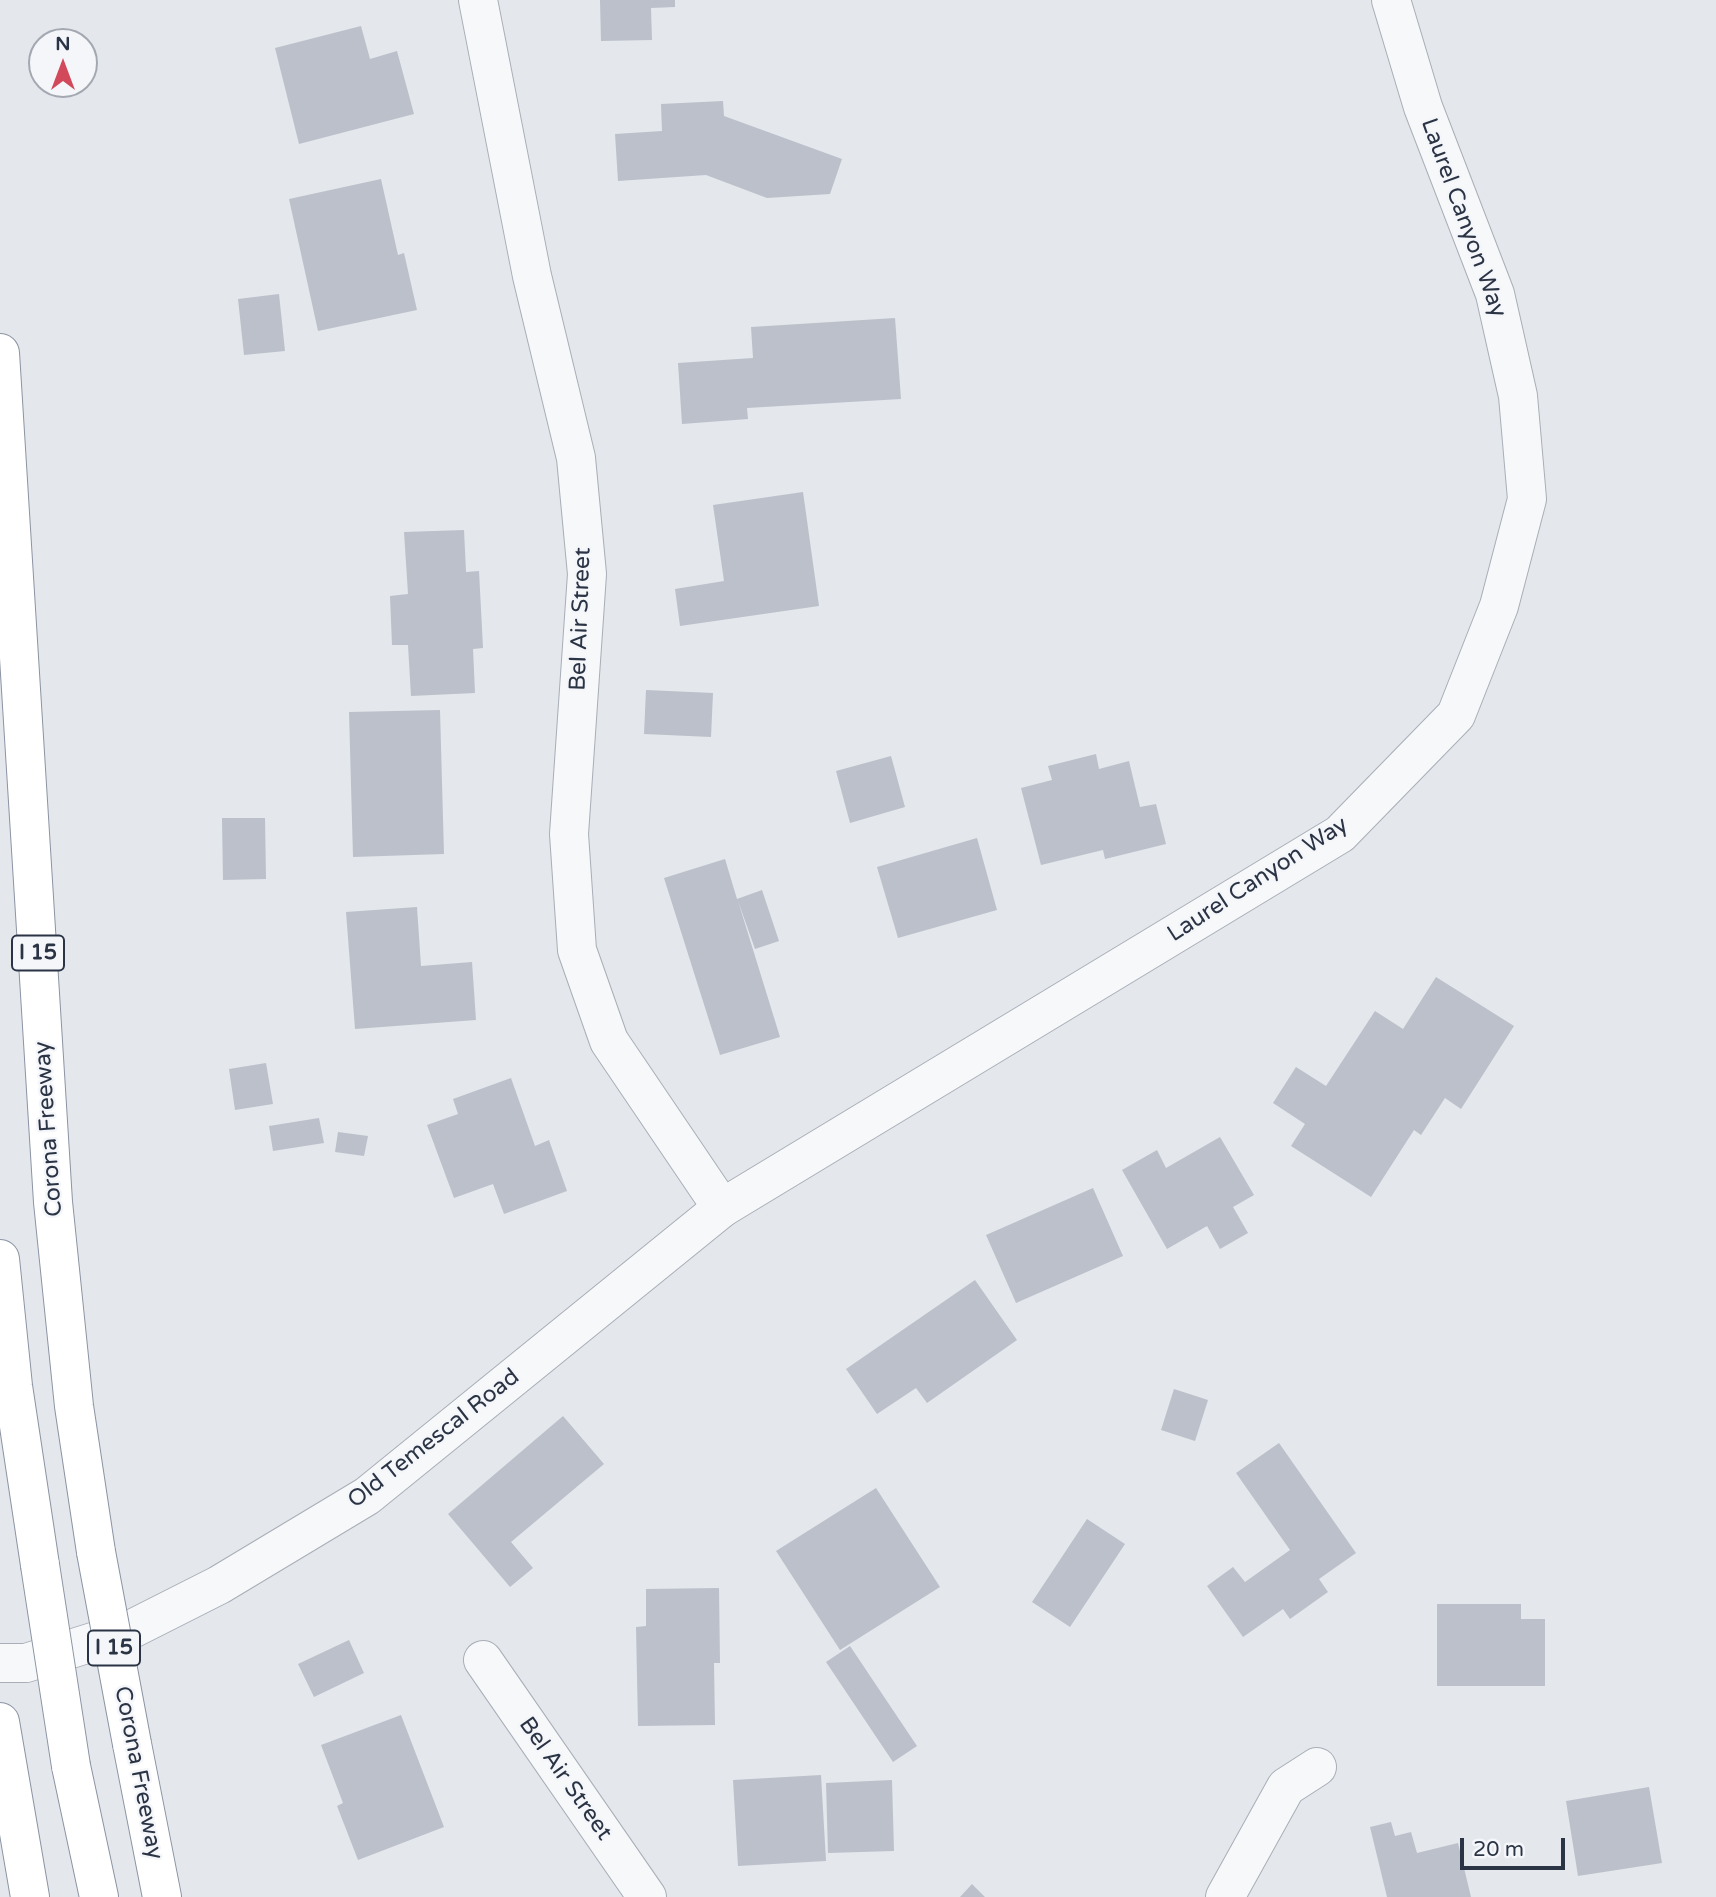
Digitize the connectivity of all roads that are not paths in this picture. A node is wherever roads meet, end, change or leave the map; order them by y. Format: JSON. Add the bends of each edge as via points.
{"nodes":[{"id":1,"x":478,"y":0,"type":"edge"},
{"id":2,"x":1391,"y":0,"type":"edge"},
{"id":3,"x":0,"y":354,"type":"edge"},
{"id":4,"x":722,"y":1208,"type":"junction"},
{"id":5,"x":0,"y":1259,"type":"edge"},
{"id":6,"x":483,"y":1660,"type":"dead end"},
{"id":7,"x":0,"y":1663,"type":"edge"},
{"id":8,"x":0,"y":1721,"type":"edge"},
{"id":9,"x":1317,"y":1767,"type":"dead end"},
{"id":10,"x":148,"y":1825,"type":"junction"},
{"id":11,"x":30,"y":1897,"type":"edge"},
{"id":12,"x":99,"y":1897,"type":"edge"},
{"id":13,"x":151,"y":1897,"type":"edge"},
{"id":14,"x":162,"y":1897,"type":"edge"},
{"id":15,"x":647,"y":1897,"type":"edge"},
{"id":16,"x":1225,"y":1897,"type":"edge"}],
"edges":[{"from":1,"to":4,"type":"street","name":"Bel Air Street","via":[[532,276],[576,458],[587,574],[569,834],[577,950],[609,1041]]},
{"from":2,"to":4,"type":"street","name":"Laurel Canyon Way","via":[[1423,107],[1495,294],[1518,396],[1527,499],[1499,606],[1456,715],[1340,834]]},
{"from":3,"to":10,"type":"highway","name":"Corona Freeway","number":"I 15","bridge":true,"via":[[53,1202],[74,1406],[96,1552]]},
{"from":4,"to":7,"type":"street","name":"Old Temescal Road","via":[[367,1496],[219,1585],[128,1631],[26,1663]]},
{"from":5,"to":12,"type":"highway","bridge":true,"via":[[13,1387],[71,1766]]},
{"from":6,"to":15,"type":"street","name":"Bel Air Street"},
{"from":8,"to":11,"type":"highway"},
{"from":9,"to":16,"type":"street","via":[[1286,1787]]},
{"from":10,"to":13,"type":"highway"},
{"from":10,"to":14,"type":"highway","name":"Corona Freeway","number":"I 15"}]}
